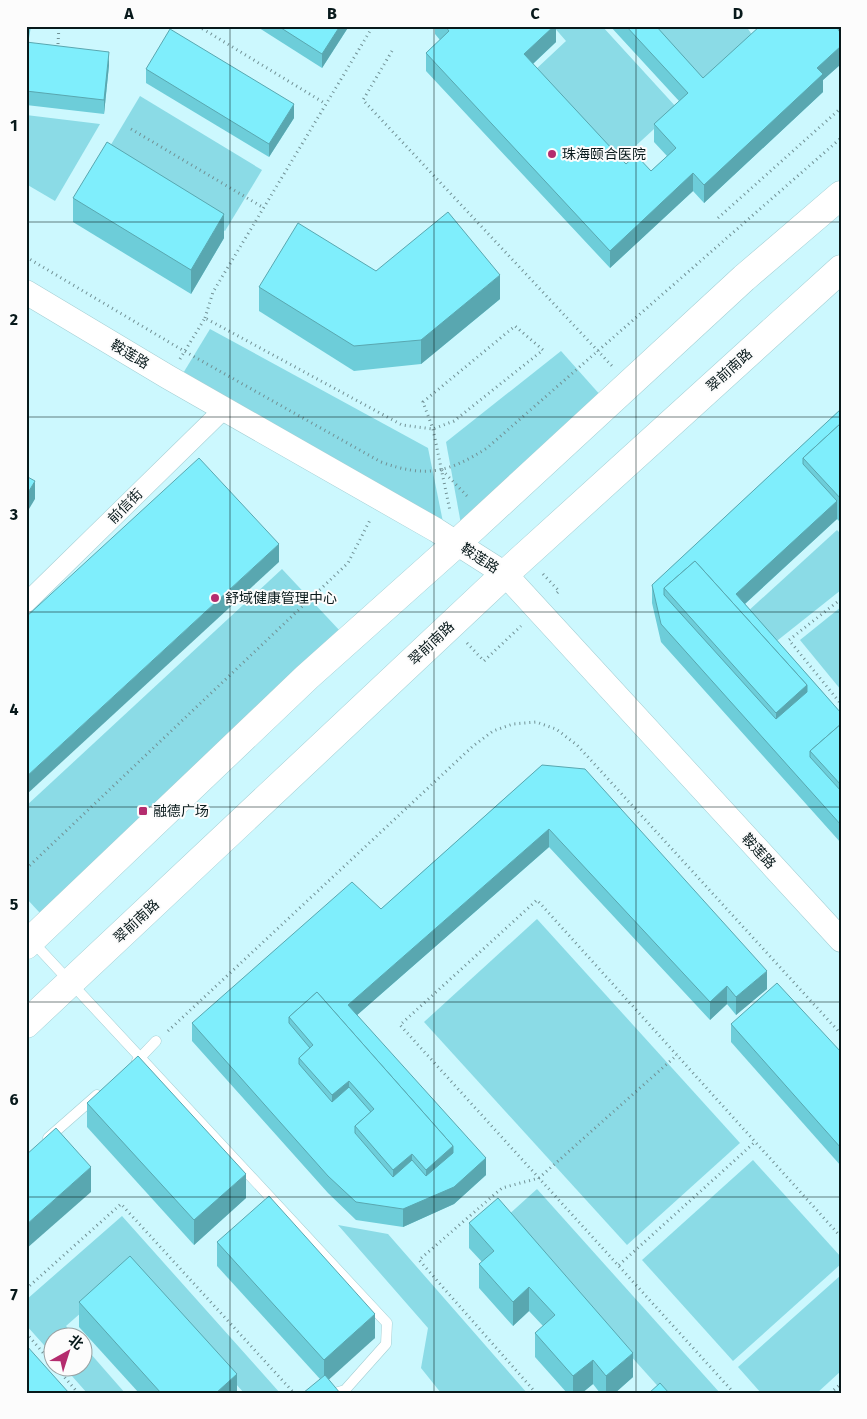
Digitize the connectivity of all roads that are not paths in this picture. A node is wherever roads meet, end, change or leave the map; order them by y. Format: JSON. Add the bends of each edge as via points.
{"nodes":[{"id":1,"x":841,"y":195,"type":"edge"},
{"id":2,"x":841,"y":269,"type":"edge"},
{"id":3,"x":26,"y":292,"type":"edge"},
{"id":4,"x":224,"y":409,"type":"junction"},
{"id":5,"x":454,"y":530,"type":"junction"},
{"id":6,"x":505,"y":574,"type":"junction"},
{"id":7,"x":26,"y":604,"type":"edge"},
{"id":8,"x":28,"y":940,"type":"edge"},
{"id":9,"x":841,"y":940,"type":"edge"},
{"id":10,"x":70,"y":982,"type":"junction"},
{"id":11,"x":26,"y":1024,"type":"edge"},
{"id":12,"x":156,"y":1042,"type":"road end"},
{"id":13,"x":141,"y":1057,"type":"junction"},
{"id":14,"x":126,"y":1070,"type":"edge"},
{"id":15,"x":105,"y":1088,"type":"edge"},
{"id":16,"x":40,"y":1144,"type":"edge"},
{"id":17,"x":335,"y":1393,"type":"edge"}],
"edges":[{"from":1,"to":5,"type":"main road","via":[[629,383]]},
{"from":2,"to":6,"type":"main road","name":"翠前南路"},
{"from":3,"to":4,"type":"street","name":"鞍莲路"},
{"from":4,"to":5,"type":"street","name":"鞍莲路","via":[[381,499]]},
{"from":4,"to":7,"type":"street","name":"前信街"},
{"from":5,"to":6,"type":"street","name":"鞍莲路"},
{"from":5,"to":8,"type":"main road","via":[[307,677]]},
{"from":6,"to":9,"type":"street","name":"鞍莲路"},
{"from":6,"to":10,"type":"main road","name":"翠前南路"},
{"from":8,"to":10,"type":"lane"},
{"from":10,"to":11,"type":"main road","name":"翠前南路"},
{"from":10,"to":13,"type":"lane"},
{"from":12,"to":13,"type":"lane"},
{"from":13,"to":14,"type":"lane"},
{"from":13,"to":17,"type":"lane","via":[[387,1323],[386,1344],[345,1390]]},
{"from":15,"to":16,"type":"lane"}]}
